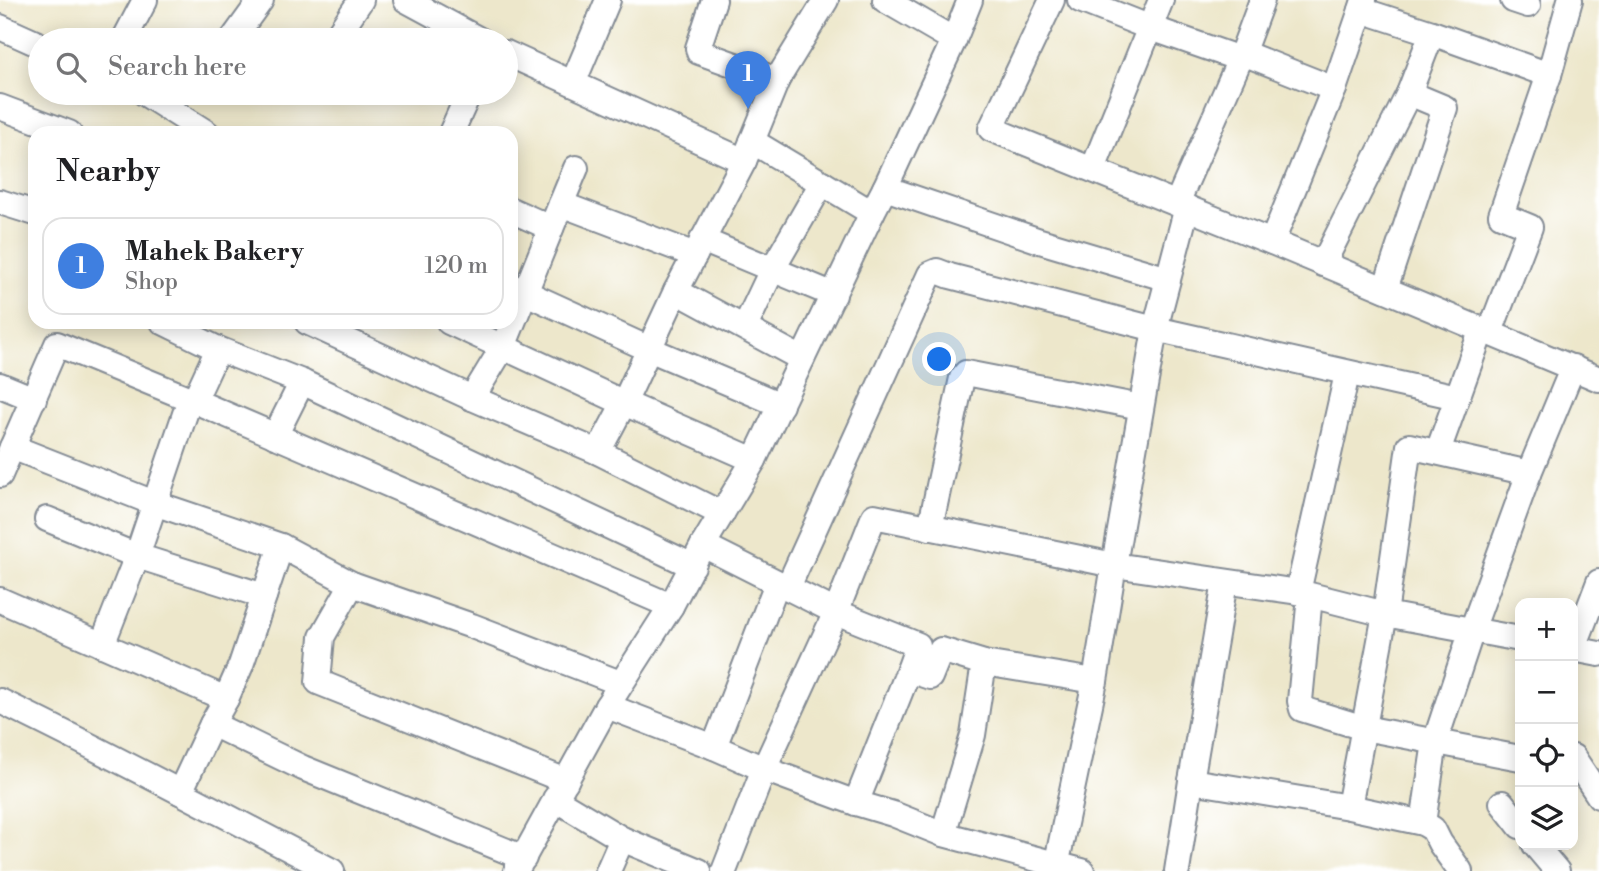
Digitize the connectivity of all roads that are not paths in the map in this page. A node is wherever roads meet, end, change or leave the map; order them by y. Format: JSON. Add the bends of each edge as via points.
{"nodes":[{"id":1,"x":145,"y":0,"type":"edge"},
{"id":2,"x":261,"y":0,"type":"edge"},
{"id":3,"x":360,"y":0,"type":"edge"},
{"id":4,"x":406,"y":0,"type":"edge"},
{"id":5,"x":608,"y":0,"type":"edge"},
{"id":6,"x":713,"y":0,"type":"edge"},
{"id":7,"x":826,"y":0,"type":"edge"},
{"id":8,"x":884,"y":0,"type":"edge"},
{"id":9,"x":970,"y":0,"type":"edge"},
{"id":10,"x":1052,"y":0,"type":"edge"},
{"id":11,"x":1080,"y":0,"type":"edge"},
{"id":12,"x":1161,"y":0,"type":"edge"},
{"id":13,"x":1262,"y":0,"type":"edge"},
{"id":14,"x":1570,"y":0,"type":"edge"},
{"id":15,"x":1363,"y":5,"type":"edge"},
{"id":16,"x":0,"y":27,"type":"edge"},
{"id":17,"x":130,"y":28,"type":"edge"},
{"id":18,"x":241,"y":28,"type":"edge"},
{"id":19,"x":342,"y":28,"type":"edge"},
{"id":20,"x":458,"y":28,"type":"edge"},
{"id":21,"x":1151,"y":28,"type":"junction"},
{"id":22,"x":1432,"y":33,"type":"junction"},
{"id":23,"x":28,"y":40,"type":"edge"},
{"id":24,"x":954,"y":40,"type":"junction"},
{"id":25,"x":1242,"y":56,"type":"junction"},
{"id":26,"x":518,"y":58,"type":"edge"},
{"id":27,"x":1549,"y":75,"type":"junction"},
{"id":28,"x":777,"y":80,"type":"junction"},
{"id":29,"x":573,"y":83,"type":"junction"},
{"id":30,"x":1334,"y":89,"type":"junction"},
{"id":31,"x":1409,"y":93,"type":"junction"},
{"id":32,"x":163,"y":105,"type":"edge"},
{"id":33,"x":464,"y":105,"type":"edge"},
{"id":34,"x":0,"y":107,"type":"edge"},
{"id":35,"x":50,"y":126,"type":"edge"},
{"id":36,"x":196,"y":126,"type":"edge"},
{"id":37,"x":454,"y":126,"type":"edge"},
{"id":38,"x":748,"y":151,"type":"junction"},
{"id":39,"x":576,"y":168,"type":"dead end"},
{"id":40,"x":1093,"y":169,"type":"junction"},
{"id":41,"x":822,"y":183,"type":"junction"},
{"id":42,"x":885,"y":188,"type":"junction"},
{"id":43,"x":0,"y":202,"type":"edge"},
{"id":44,"x":561,"y":204,"type":"junction"},
{"id":45,"x":1182,"y":205,"type":"junction"},
{"id":46,"x":28,"y":211,"type":"edge"},
{"id":47,"x":518,"y":213,"type":"edge"},
{"id":48,"x":872,"y":213,"type":"junction"},
{"id":49,"x":551,"y":228,"type":"junction"},
{"id":50,"x":1272,"y":242,"type":"junction"},
{"id":51,"x":698,"y":247,"type":"junction"},
{"id":52,"x":1324,"y":264,"type":"junction"},
{"id":53,"x":772,"y":270,"type":"junction"},
{"id":54,"x":1168,"y":279,"type":"junction"},
{"id":55,"x":1385,"y":289,"type":"junction"},
{"id":56,"x":519,"y":290,"type":"edge"},
{"id":57,"x":676,"y":290,"type":"junction"},
{"id":58,"x":834,"y":295,"type":"junction"},
{"id":59,"x":745,"y":327,"type":"junction"},
{"id":60,"x":177,"y":329,"type":"edge"},
{"id":61,"x":322,"y":329,"type":"edge"},
{"id":62,"x":464,"y":329,"type":"edge"},
{"id":63,"x":508,"y":329,"type":"edge"},
{"id":64,"x":1155,"y":329,"type":"junction"},
{"id":65,"x":1486,"y":331,"type":"junction"},
{"id":66,"x":503,"y":347,"type":"junction"},
{"id":67,"x":218,"y":349,"type":"junction"},
{"id":68,"x":649,"y":349,"type":"junction"},
{"id":69,"x":802,"y":359,"type":"junction"},
{"id":70,"x":1573,"y":367,"type":"junction"},
{"id":71,"x":1348,"y":374,"type":"junction"},
{"id":72,"x":1599,"y":379,"type":"edge"},
{"id":73,"x":302,"y":382,"type":"junction"},
{"id":74,"x":0,"y":385,"type":"edge"},
{"id":75,"x":1457,"y":397,"type":"junction"},
{"id":76,"x":472,"y":398,"type":"junction"},
{"id":77,"x":34,"y":399,"type":"junction"},
{"id":78,"x":192,"y":400,"type":"junction"},
{"id":79,"x":624,"y":403,"type":"junction"},
{"id":80,"x":781,"y":405,"type":"junction"},
{"id":81,"x":1141,"y":407,"type":"junction"},
{"id":82,"x":275,"y":436,"type":"junction"},
{"id":83,"x":12,"y":447,"type":"junction"},
{"id":84,"x":598,"y":452,"type":"junction"},
{"id":85,"x":1438,"y":452,"type":"junction"},
{"id":86,"x":754,"y":460,"type":"junction"},
{"id":87,"x":1529,"y":472,"type":"junction"},
{"id":88,"x":0,"y":475,"type":"edge"},
{"id":89,"x":154,"y":503,"type":"junction"},
{"id":90,"x":722,"y":514,"type":"junction"},
{"id":91,"x":47,"y":519,"type":"dead end"},
{"id":92,"x":930,"y":528,"type":"junction"},
{"id":93,"x":281,"y":546,"type":"junction"},
{"id":94,"x":698,"y":555,"type":"junction"},
{"id":95,"x":137,"y":556,"type":"junction"},
{"id":96,"x":1114,"y":565,"type":"junction"},
{"id":97,"x":1225,"y":582,"type":"junction"},
{"id":98,"x":1599,"y":582,"type":"edge"},
{"id":99,"x":352,"y":584,"type":"junction"},
{"id":100,"x":783,"y":585,"type":"junction"},
{"id":101,"x":1304,"y":594,"type":"junction"},
{"id":102,"x":264,"y":596,"type":"junction"},
{"id":103,"x":0,"y":600,"type":"edge"},
{"id":104,"x":671,"y":606,"type":"junction"},
{"id":105,"x":835,"y":612,"type":"junction"},
{"id":106,"x":1385,"y":614,"type":"junction"},
{"id":107,"x":1472,"y":630,"type":"junction"},
{"id":108,"x":1578,"y":636,"type":"edge"},
{"id":109,"x":1515,"y":638,"type":"edge"},
{"id":110,"x":102,"y":645,"type":"junction"},
{"id":111,"x":1578,"y":650,"type":"edge"},
{"id":112,"x":1599,"y":654,"type":"edge"},
{"id":113,"x":985,"y":663,"type":"junction"},
{"id":114,"x":909,"y":670,"type":"junction"},
{"id":115,"x":1095,"y":681,"type":"junction"},
{"id":116,"x":620,"y":683,"type":"junction"},
{"id":117,"x":226,"y":699,"type":"junction"},
{"id":118,"x":0,"y":701,"type":"edge"},
{"id":119,"x":607,"y":706,"type":"junction"},
{"id":120,"x":212,"y":724,"type":"junction"},
{"id":121,"x":1364,"y":728,"type":"junction"},
{"id":122,"x":1435,"y":742,"type":"junction"},
{"id":123,"x":713,"y":747,"type":"junction"},
{"id":124,"x":1515,"y":757,"type":"edge"},
{"id":125,"x":1578,"y":764,"type":"edge"},
{"id":126,"x":764,"y":769,"type":"junction"},
{"id":127,"x":1191,"y":780,"type":"junction"},
{"id":128,"x":561,"y":790,"type":"junction"},
{"id":129,"x":180,"y":792,"type":"junction"},
{"id":130,"x":1599,"y":796,"type":"edge"},
{"id":131,"x":856,"y":803,"type":"junction"},
{"id":132,"x":1502,"y":803,"type":"dead end"},
{"id":133,"x":1349,"y":807,"type":"junction"},
{"id":134,"x":1515,"y":820,"type":"edge"},
{"id":135,"x":1423,"y":823,"type":"junction"},
{"id":136,"x":943,"y":834,"type":"junction"},
{"id":137,"x":622,"y":839,"type":"junction"},
{"id":138,"x":1539,"y":850,"type":"edge"},
{"id":139,"x":520,"y":865,"type":"edge"},
{"id":140,"x":1056,"y":868,"type":"edge"},
{"id":141,"x":332,"y":871,"type":"edge"},
{"id":142,"x":608,"y":871,"type":"edge"},
{"id":143,"x":699,"y":871,"type":"edge"},
{"id":144,"x":724,"y":871,"type":"edge"},
{"id":145,"x":1082,"y":871,"type":"edge"},
{"id":146,"x":1177,"y":871,"type":"edge"},
{"id":147,"x":1460,"y":871,"type":"edge"},
{"id":148,"x":1556,"y":871,"type":"edge"}],
"edges":[{"from":1,"to":17,"type":"street"},
{"from":2,"to":18,"type":"street"},
{"from":3,"to":19,"type":"street"},
{"from":4,"to":20,"type":"street"},
{"from":5,"to":29,"type":"street"},
{"from":6,"to":28,"type":"street","via":[[699,52]]},
{"from":7,"to":28,"type":"street"},
{"from":8,"to":24,"type":"street"},
{"from":9,"to":24,"type":"street"},
{"from":10,"to":40,"type":"street","via":[[991,129]]},
{"from":11,"to":21,"type":"street"},
{"from":12,"to":21,"type":"street"},
{"from":13,"to":25,"type":"street"},
{"from":14,"to":27,"type":"street"},
{"from":15,"to":22,"type":"street"},
{"from":15,"to":30,"type":"street"},
{"from":16,"to":23,"type":"street"},
{"from":21,"to":25,"type":"street"},
{"from":21,"to":40,"type":"street"},
{"from":22,"to":27,"type":"street"},
{"from":22,"to":31,"type":"street"},
{"from":24,"to":42,"type":"street"},
{"from":25,"to":30,"type":"street"},
{"from":25,"to":45,"type":"street"},
{"from":26,"to":29,"type":"street"},
{"from":27,"to":65,"type":"street","via":[[1501,215],[1530,227]]},
{"from":28,"to":38,"type":"street"},
{"from":29,"to":38,"type":"street"},
{"from":30,"to":50,"type":"street"},
{"from":31,"to":52,"type":"street"},
{"from":31,"to":55,"type":"street","via":[[1445,108]]},
{"from":32,"to":36,"type":"street"},
{"from":33,"to":37,"type":"street"},
{"from":34,"to":35,"type":"street"},
{"from":38,"to":41,"type":"street"},
{"from":38,"to":51,"type":"street"},
{"from":39,"to":44,"type":"street"},
{"from":40,"to":45,"type":"street"},
{"from":41,"to":48,"type":"street"},
{"from":41,"to":53,"type":"street"},
{"from":42,"to":48,"type":"street"},
{"from":42,"to":54,"type":"street"},
{"from":43,"to":46,"type":"street"},
{"from":44,"to":49,"type":"street"},
{"from":44,"to":51,"type":"street"},
{"from":45,"to":50,"type":"street"},
{"from":45,"to":54,"type":"street"},
{"from":47,"to":49,"type":"street"},
{"from":48,"to":58,"type":"street"},
{"from":49,"to":56,"type":"street"},
{"from":50,"to":52,"type":"street"},
{"from":51,"to":53,"type":"street"},
{"from":51,"to":57,"type":"street"},
{"from":52,"to":55,"type":"street"},
{"from":53,"to":58,"type":"street"},
{"from":53,"to":59,"type":"street"},
{"from":54,"to":64,"type":"street"},
{"from":55,"to":65,"type":"street"},
{"from":56,"to":68,"type":"street"},
{"from":57,"to":59,"type":"street"},
{"from":57,"to":68,"type":"street"},
{"from":58,"to":69,"type":"street"},
{"from":59,"to":69,"type":"street"},
{"from":60,"to":67,"type":"street"},
{"from":61,"to":76,"type":"street"},
{"from":62,"to":66,"type":"street"},
{"from":63,"to":66,"type":"street"},
{"from":64,"to":71,"type":"street"},
{"from":64,"to":81,"type":"street"},
{"from":64,"to":100,"type":"street","via":[[932,271]]},
{"from":65,"to":70,"type":"street"},
{"from":65,"to":75,"type":"street"},
{"from":66,"to":76,"type":"street"},
{"from":66,"to":79,"type":"street"},
{"from":67,"to":73,"type":"street"},
{"from":67,"to":78,"type":"street"},
{"from":68,"to":79,"type":"street"},
{"from":68,"to":80,"type":"street"},
{"from":69,"to":80,"type":"street"},
{"from":70,"to":72,"type":"street"},
{"from":70,"to":87,"type":"street"},
{"from":71,"to":75,"type":"street"},
{"from":71,"to":101,"type":"street"},
{"from":73,"to":82,"type":"street"},
{"from":73,"to":94,"type":"street"},
{"from":74,"to":77,"type":"street"},
{"from":75,"to":85,"type":"street"},
{"from":76,"to":84,"type":"street"},
{"from":77,"to":78,"type":"street","via":[[57,344]]},
{"from":77,"to":83,"type":"street"},
{"from":78,"to":82,"type":"street"},
{"from":78,"to":89,"type":"street"},
{"from":79,"to":84,"type":"street"},
{"from":79,"to":86,"type":"street"},
{"from":80,"to":86,"type":"street"},
{"from":81,"to":92,"type":"street","via":[[966,373]]},
{"from":81,"to":96,"type":"street"},
{"from":82,"to":104,"type":"street"},
{"from":83,"to":88,"type":"street"},
{"from":83,"to":89,"type":"street"},
{"from":84,"to":90,"type":"street"},
{"from":85,"to":87,"type":"street"},
{"from":85,"to":106,"type":"street","via":[[1409,446]]},
{"from":86,"to":90,"type":"street"},
{"from":87,"to":107,"type":"street"},
{"from":89,"to":93,"type":"street"},
{"from":89,"to":95,"type":"street"},
{"from":90,"to":94,"type":"street"},
{"from":91,"to":95,"type":"street"},
{"from":92,"to":96,"type":"street"},
{"from":92,"to":105,"type":"street","via":[[873,516]]},
{"from":93,"to":99,"type":"street"},
{"from":93,"to":102,"type":"street"},
{"from":94,"to":100,"type":"street"},
{"from":94,"to":104,"type":"street"},
{"from":95,"to":102,"type":"street"},
{"from":95,"to":110,"type":"street"},
{"from":96,"to":97,"type":"street"},
{"from":96,"to":115,"type":"street"},
{"from":97,"to":101,"type":"street"},
{"from":97,"to":127,"type":"street"},
{"from":98,"to":108,"type":"street"},
{"from":99,"to":116,"type":"street"},
{"from":99,"to":128,"type":"street","via":[[322,637],[317,682]]},
{"from":100,"to":105,"type":"street"},
{"from":100,"to":123,"type":"street"},
{"from":101,"to":106,"type":"street"},
{"from":101,"to":121,"type":"street","via":[[1300,701],[1292,709]]},
{"from":102,"to":117,"type":"street"},
{"from":103,"to":110,"type":"street"},
{"from":104,"to":116,"type":"street"},
{"from":105,"to":114,"type":"street","via":[[918,645]]},
{"from":105,"to":126,"type":"street"},
{"from":106,"to":107,"type":"street"},
{"from":106,"to":121,"type":"street"},
{"from":107,"to":109,"type":"street"},
{"from":107,"to":122,"type":"street"},
{"from":110,"to":117,"type":"street"},
{"from":111,"to":112,"type":"street"},
{"from":113,"to":114,"type":"street","via":[[941,650],[930,677]]},
{"from":113,"to":115,"type":"street"},
{"from":113,"to":136,"type":"street","via":[[973,736]]},
{"from":114,"to":131,"type":"street"},
{"from":115,"to":140,"type":"street"},
{"from":116,"to":119,"type":"street"},
{"from":117,"to":120,"type":"street"},
{"from":118,"to":129,"type":"street"},
{"from":119,"to":123,"type":"street"},
{"from":119,"to":128,"type":"street"},
{"from":120,"to":129,"type":"street"},
{"from":120,"to":139,"type":"street"},
{"from":121,"to":122,"type":"street"},
{"from":121,"to":133,"type":"street"},
{"from":122,"to":124,"type":"street"},
{"from":122,"to":135,"type":"street"},
{"from":123,"to":126,"type":"street"},
{"from":125,"to":130,"type":"street"},
{"from":126,"to":131,"type":"street"},
{"from":126,"to":144,"type":"street"},
{"from":127,"to":133,"type":"street"},
{"from":127,"to":146,"type":"street"},
{"from":128,"to":137,"type":"street"},
{"from":128,"to":139,"type":"street"},
{"from":129,"to":141,"type":"street"},
{"from":131,"to":136,"type":"street"},
{"from":132,"to":134,"type":"street"},
{"from":133,"to":135,"type":"street"},
{"from":135,"to":147,"type":"street","via":[[1433,829]]},
{"from":136,"to":140,"type":"street"},
{"from":137,"to":142,"type":"street"},
{"from":137,"to":143,"type":"street"},
{"from":138,"to":148,"type":"street"},
{"from":140,"to":145,"type":"street"}]}
